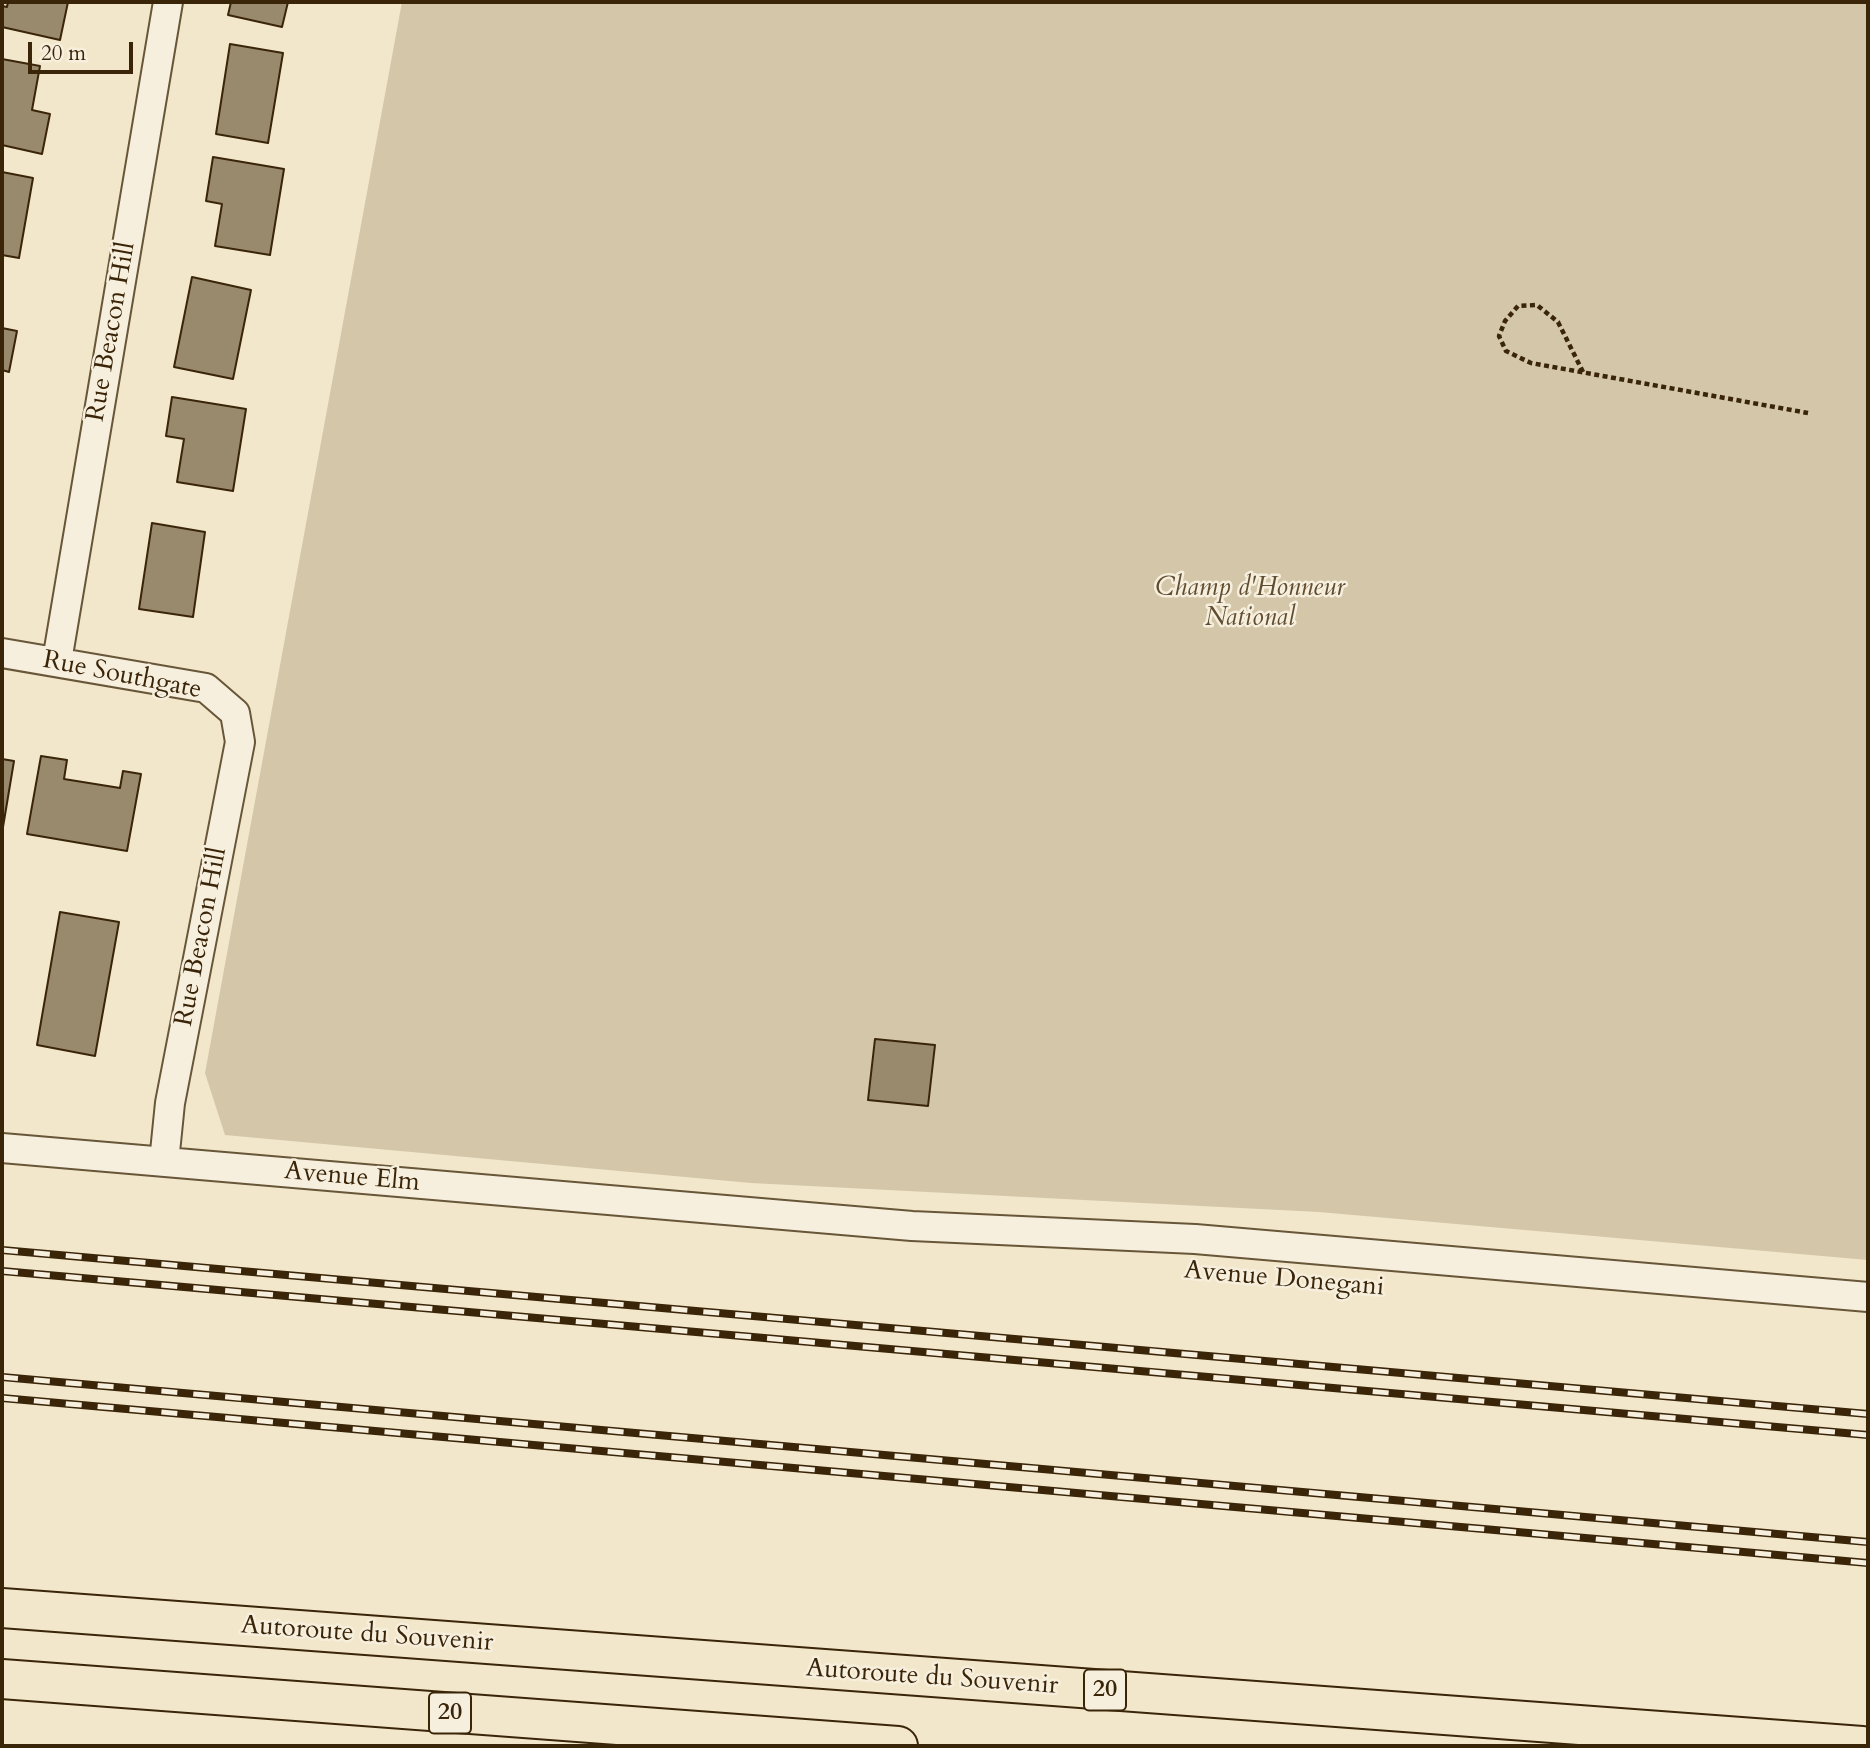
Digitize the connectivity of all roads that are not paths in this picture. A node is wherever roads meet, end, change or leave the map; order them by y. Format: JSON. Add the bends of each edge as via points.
{"nodes":[{"id":1,"x":168,"y":2,"type":"edge"},
{"id":2,"x":2,"y":653,"type":"edge"},
{"id":3,"x":57,"y":661,"type":"junction"},
{"id":4,"x":235,"y":713,"type":"joint"},
{"id":5,"x":2,"y":1148,"type":"edge"},
{"id":6,"x":164,"y":1162,"type":"junction"},
{"id":7,"x":701,"y":1209,"type":"joint"},
{"id":8,"x":1868,"y":1297,"type":"edge"},
{"id":9,"x":2,"y":1608,"type":"edge"},
{"id":10,"x":2,"y":1679,"type":"edge"},
{"id":11,"x":898,"y":1746,"type":"edge"},
{"id":12,"x":1862,"y":1746,"type":"edge"}],
"edges":[{"from":1,"to":3,"type":"street","name":"Rue Beacon Hill"},
{"from":2,"to":3,"type":"street","name":"Rue Southgate"},
{"from":3,"to":4,"type":"street","name":"Rue Southgate","via":[[206,688]]},
{"from":4,"to":6,"type":"street","name":"Rue Beacon Hill","via":[[240,742],[170,1103]]},
{"from":5,"to":6,"type":"street","name":"Avenue Elm"},
{"from":6,"to":7,"type":"street","name":"Avenue Elm"},
{"from":7,"to":8,"type":"street","name":"Avenue Donegani","via":[[958,1230],[1256,1244]]},
{"from":9,"to":12,"type":"highway","name":"Autoroute du Souvenir","number":"20"},
{"from":10,"to":11,"type":"highway","number":"20"}]}
